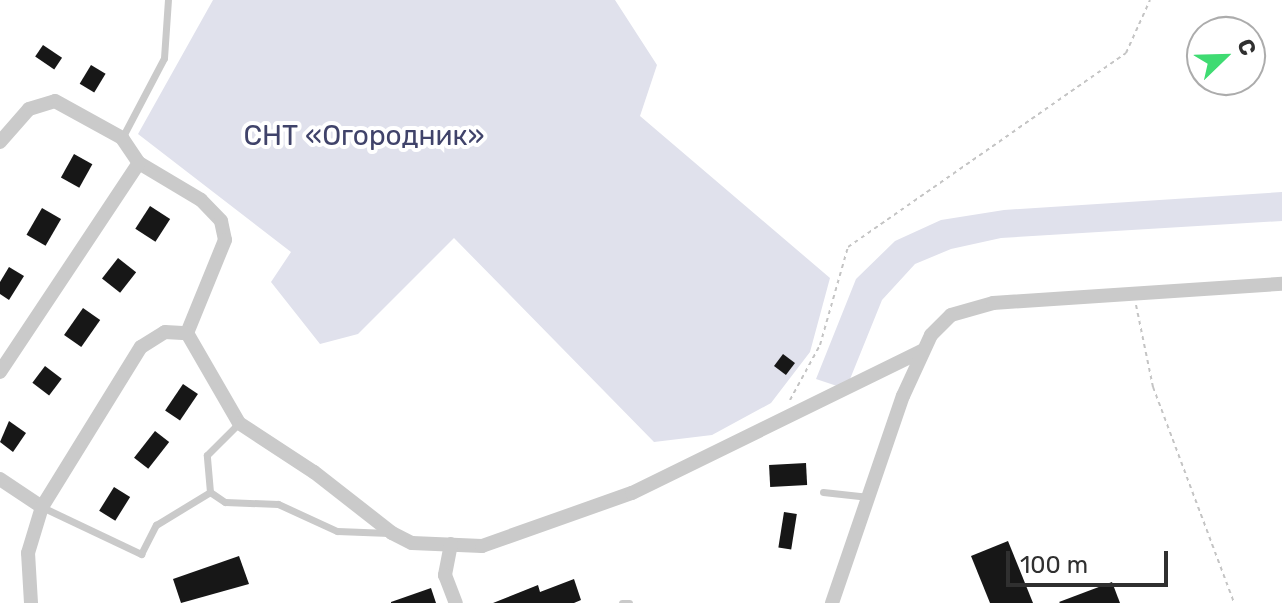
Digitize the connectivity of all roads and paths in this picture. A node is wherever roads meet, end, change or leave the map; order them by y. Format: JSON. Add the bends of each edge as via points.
{"nodes":[{"id":1,"x":168,"y":0,"type":"edge"},
{"id":2,"x":1148,"y":0,"type":"edge"},
{"id":3,"x":122,"y":138,"type":"junction"},
{"id":4,"x":0,"y":142,"type":"edge"},
{"id":5,"x":139,"y":163,"type":"junction"},
{"id":6,"x":1282,"y":284,"type":"edge"},
{"id":7,"x":1135,"y":296,"type":"junction"},
{"id":8,"x":187,"y":333,"type":"junction"},
{"id":9,"x":922,"y":351,"type":"junction"},
{"id":10,"x":0,"y":372,"type":"edge"},
{"id":11,"x":786,"y":421,"type":"junction"},
{"id":12,"x":239,"y":423,"type":"junction"},
{"id":13,"x":0,"y":479,"type":"edge"},
{"id":14,"x":210,"y":492,"type":"junction"},
{"id":15,"x":823,"y":492,"type":"dead end"},
{"id":16,"x":872,"y":497,"type":"junction"},
{"id":17,"x":42,"y":507,"type":"junction"},
{"id":18,"x":392,"y":533,"type":"junction"},
{"id":19,"x":451,"y":544,"type":"junction"},
{"id":20,"x":31,"y":603,"type":"edge"},
{"id":21,"x":456,"y":603,"type":"edge"},
{"id":22,"x":622,"y":603,"type":"edge"},
{"id":23,"x":629,"y":603,"type":"edge"},
{"id":24,"x":832,"y":603,"type":"edge"},
{"id":25,"x":1234,"y":603,"type":"edge"}],
"edges":[{"from":1,"to":3,"type":"lane","via":[[164,58]]},
{"from":2,"to":11,"type":"path","via":[[1126,53],[848,247],[820,345],[790,398]]},
{"from":3,"to":4,"type":"street","via":[[55,101],[29,109]]},
{"from":3,"to":5,"type":"street"},
{"from":5,"to":8,"type":"street","via":[[201,200],[221,221],[225,240]]},
{"from":5,"to":10,"type":"street"},
{"from":6,"to":7,"type":"street"},
{"from":7,"to":9,"type":"street","via":[[975,305],[951,315]]},
{"from":7,"to":25,"type":"path","via":[[1153,387]]},
{"from":8,"to":12,"type":"street"},
{"from":8,"to":17,"type":"street","via":[[165,332],[141,347]]},
{"from":9,"to":11,"type":"street"},
{"from":9,"to":16,"type":"street"},
{"from":11,"to":19,"type":"street","via":[[632,493],[482,546]]},
{"from":12,"to":14,"type":"lane","via":[[207,455]]},
{"from":12,"to":18,"type":"street"},
{"from":13,"to":17,"type":"street"},
{"from":14,"to":17,"type":"lane","via":[[156,525],[141,554]]},
{"from":14,"to":18,"type":"lane","via":[[225,502],[278,504],[337,531]]},
{"from":15,"to":16,"type":"lane"},
{"from":16,"to":24,"type":"street"},
{"from":17,"to":20,"type":"street","via":[[28,553]]},
{"from":18,"to":19,"type":"street","via":[[412,543]]},
{"from":19,"to":21,"type":"street","via":[[445,575]]},
{"from":22,"to":23,"type":"lane"}]}
